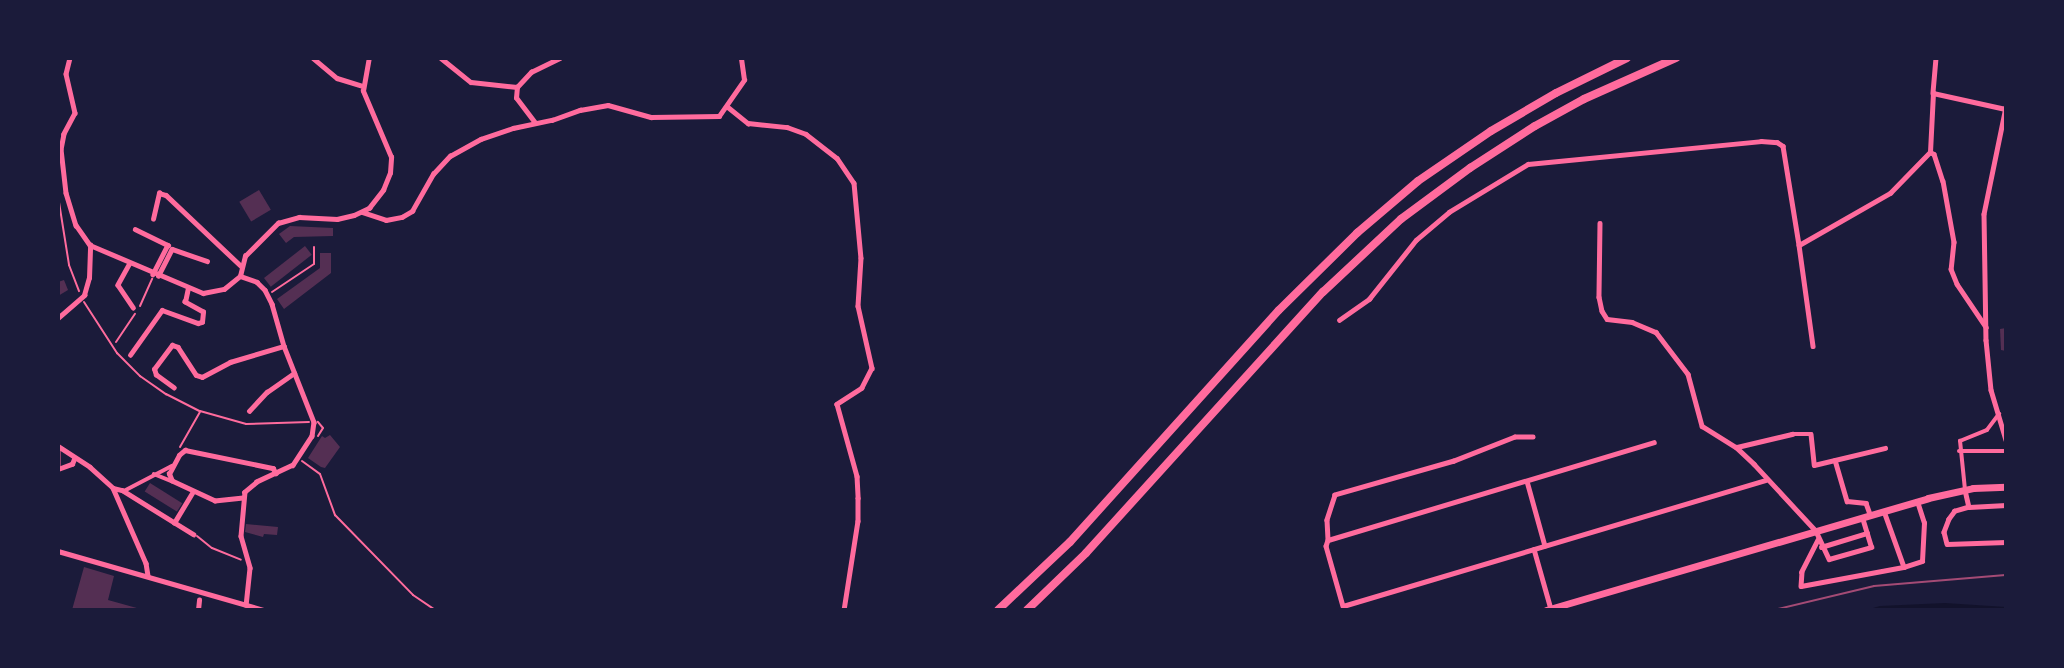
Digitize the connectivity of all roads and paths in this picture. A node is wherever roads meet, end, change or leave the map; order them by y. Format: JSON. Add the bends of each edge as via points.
{"nodes":[{"id":1,"x":70,"y":58,"type":"edge"},
{"id":2,"x":313,"y":58,"type":"edge"},
{"id":3,"x":369,"y":58,"type":"edge"},
{"id":4,"x":441,"y":58,"type":"edge"},
{"id":5,"x":560,"y":58,"type":"edge"},
{"id":6,"x":741,"y":58,"type":"edge"},
{"id":7,"x":1627,"y":58,"type":"edge"},
{"id":8,"x":1676,"y":58,"type":"edge"},
{"id":9,"x":1936,"y":58,"type":"edge"},
{"id":10,"x":363,"y":86,"type":"junction"},
{"id":11,"x":517,"y":87,"type":"junction"},
{"id":12,"x":1933,"y":93,"type":"junction"},
{"id":13,"x":728,"y":107,"type":"junction"},
{"id":14,"x":2006,"y":108,"type":"edge"},
{"id":15,"x":535,"y":123,"type":"junction"},
{"id":16,"x":1930,"y":152,"type":"junction"},
{"id":17,"x":58,"y":196,"type":"edge"},
{"id":18,"x":362,"y":212,"type":"junction"},
{"id":19,"x":153,"y":219,"type":"dead end"},
{"id":20,"x":1600,"y":223,"type":"dead end"},
{"id":21,"x":135,"y":229,"type":"dead end"},
{"id":22,"x":90,"y":244,"type":"junction"},
{"id":23,"x":1799,"y":246,"type":"junction"},
{"id":24,"x":314,"y":247,"type":"dead end"},
{"id":25,"x":207,"y":261,"type":"dead end"},
{"id":26,"x":130,"y":263,"type":"junction"},
{"id":27,"x":242,"y":266,"type":"junction"},
{"id":28,"x":155,"y":275,"type":"junction"},
{"id":29,"x":240,"y":276,"type":"junction"},
{"id":30,"x":188,"y":288,"type":"junction"},
{"id":31,"x":80,"y":293,"type":"dead end"},
{"id":32,"x":268,"y":295,"type":"junction"},
{"id":33,"x":85,"y":304,"type":"dead end"},
{"id":34,"x":133,"y":307,"type":"dead end"},
{"id":35,"x":58,"y":318,"type":"edge"},
{"id":36,"x":1339,"y":320,"type":"dead end"},
{"id":37,"x":1986,"y":327,"type":"junction"},
{"id":38,"x":284,"y":346,"type":"junction"},
{"id":39,"x":1813,"y":346,"type":"dead end"},
{"id":40,"x":130,"y":355,"type":"dead end"},
{"id":41,"x":294,"y":373,"type":"junction"},
{"id":42,"x":174,"y":388,"type":"dead end"},
{"id":43,"x":200,"y":411,"type":"junction"},
{"id":44,"x":248,"y":411,"type":"dead end"},
{"id":45,"x":1999,"y":414,"type":"junction"},
{"id":46,"x":314,"y":422,"type":"junction"},
{"id":47,"x":1533,"y":437,"type":"dead end"},
{"id":48,"x":316,"y":439,"type":"dead end"},
{"id":49,"x":2006,"y":440,"type":"edge"},
{"id":50,"x":1654,"y":442,"type":"dead end"},
{"id":51,"x":58,"y":447,"type":"edge"},
{"id":52,"x":1736,"y":447,"type":"junction"},
{"id":53,"x":1885,"y":448,"type":"dead end"},
{"id":54,"x":309,"y":451,"type":"dead end"},
{"id":55,"x":2006,"y":451,"type":"edge"},
{"id":56,"x":1959,"y":452,"type":"junction"},
{"id":57,"x":178,"y":455,"type":"junction"},
{"id":58,"x":74,"y":459,"type":"junction"},
{"id":59,"x":1835,"y":460,"type":"junction"},
{"id":60,"x":173,"y":466,"type":"junction"},
{"id":61,"x":58,"y":467,"type":"edge"},
{"id":62,"x":276,"y":473,"type":"junction"},
{"id":63,"x":154,"y":474,"type":"junction"},
{"id":64,"x":1766,"y":480,"type":"junction"},
{"id":65,"x":172,"y":481,"type":"junction"},
{"id":66,"x":1527,"y":481,"type":"junction"},
{"id":67,"x":2006,"y":487,"type":"edge"},
{"id":68,"x":113,"y":488,"type":"junction"},
{"id":69,"x":1965,"y":490,"type":"junction"},
{"id":70,"x":124,"y":491,"type":"junction"},
{"id":71,"x":192,"y":493,"type":"junction"},
{"id":72,"x":243,"y":498,"type":"junction"},
{"id":73,"x":1917,"y":502,"type":"junction"},
{"id":74,"x":2006,"y":505,"type":"edge"},
{"id":75,"x":1969,"y":507,"type":"junction"},
{"id":76,"x":1884,"y":511,"type":"junction"},
{"id":77,"x":1871,"y":515,"type":"junction"},
{"id":78,"x":1862,"y":518,"type":"junction"},
{"id":79,"x":174,"y":523,"type":"junction"},
{"id":80,"x":1867,"y":533,"type":"junction"},
{"id":81,"x":193,"y":534,"type":"joint"},
{"id":82,"x":1817,"y":535,"type":"junction"},
{"id":83,"x":1328,"y":540,"type":"junction"},
{"id":84,"x":2006,"y":541,"type":"edge"},
{"id":85,"x":1545,"y":546,"type":"junction"},
{"id":86,"x":1821,"y":547,"type":"junction"},
{"id":87,"x":1534,"y":550,"type":"junction"},
{"id":88,"x":58,"y":551,"type":"edge"},
{"id":89,"x":249,"y":564,"type":"junction"},
{"id":90,"x":1904,"y":568,"type":"junction"},
{"id":91,"x":148,"y":576,"type":"junction"},
{"id":92,"x":199,"y":600,"type":"dead end"},
{"id":93,"x":246,"y":605,"type":"junction"},
{"id":94,"x":1342,"y":608,"type":"edge"},
{"id":95,"x":1548,"y":609,"type":"edge"},
{"id":96,"x":198,"y":610,"type":"edge"},
{"id":97,"x":264,"y":610,"type":"edge"},
{"id":98,"x":435,"y":610,"type":"edge"},
{"id":99,"x":844,"y":610,"type":"edge"},
{"id":100,"x":998,"y":610,"type":"edge"},
{"id":101,"x":1027,"y":610,"type":"edge"}],
"edges":[{"from":1,"to":22,"type":"street","via":[[65,74],[75,113],[62,141],[64,175],[72,216]]},
{"from":2,"to":10,"type":"street","via":[[337,78]]},
{"from":3,"to":10,"type":"street"},
{"from":4,"to":11,"type":"street","via":[[471,82]]},
{"from":5,"to":11,"type":"street","via":[[531,72]]},
{"from":6,"to":13,"type":"street","via":[[744,80]]},
{"from":7,"to":100,"type":"highway","via":[[1491,131],[1365,226],[1293,296],[1070,542]]},
{"from":8,"to":101,"type":"highway","via":[[1535,126],[1470,167],[1395,225],[1322,292],[1086,553]]},
{"from":9,"to":12,"type":"street"},
{"from":10,"to":18,"type":"street","via":[[390,149],[391,166],[383,190]]},
{"from":11,"to":15,"type":"street","via":[[516,98]]},
{"from":12,"to":14,"type":"street"},
{"from":12,"to":16,"type":"street"},
{"from":13,"to":15,"type":"street","via":[[719,116],[706,118],[651,117],[608,105]]},
{"from":13,"to":99,"type":"street","via":[[748,123],[807,134],[846,167],[855,192],[861,258],[858,306],[872,368],[862,388],[837,404],[857,476],[858,498]]},
{"from":14,"to":37,"type":"street","via":[[1984,214]]},
{"from":15,"to":18,"type":"street","via":[[481,139],[450,156],[433,174],[412,211],[402,217],[387,220]]},
{"from":16,"to":23,"type":"street","via":[[1890,193]]},
{"from":16,"to":37,"type":"street","via":[[1943,181],[1949,212],[1954,242],[1951,269]]},
{"from":17,"to":31,"type":"path","via":[[69,265]]},
{"from":18,"to":27,"type":"street","via":[[337,219],[284,220],[253,246]]},
{"from":19,"to":27,"type":"street","via":[[159,193],[166,195]]},
{"from":20,"to":52,"type":"street","via":[[1602,312],[1607,318],[1656,332],[1688,374],[1702,426]]},
{"from":21,"to":28,"type":"street","via":[[168,245]]},
{"from":22,"to":26,"type":"street"},
{"from":22,"to":35,"type":"street","via":[[84,295]]},
{"from":23,"to":36,"type":"street","via":[[1783,146],[1777,142],[1528,163],[1449,212],[1416,240],[1368,299]]},
{"from":23,"to":39,"type":"street"},
{"from":24,"to":32,"type":"path","via":[[314,264]]},
{"from":25,"to":28,"type":"street","via":[[172,249]]},
{"from":26,"to":28,"type":"street"},
{"from":26,"to":34,"type":"street","via":[[118,285]]},
{"from":27,"to":29,"type":"street"},
{"from":28,"to":30,"type":"street"},
{"from":29,"to":30,"type":"street","via":[[212,293]]},
{"from":29,"to":32,"type":"street","via":[[257,282]]},
{"from":30,"to":40,"type":"street","via":[[185,302],[202,312],[204,320],[198,323],[162,310]]},
{"from":32,"to":38,"type":"street"},
{"from":33,"to":43,"type":"path","via":[[108,343],[140,376]]},
{"from":37,"to":45,"type":"street","via":[[1991,390]]},
{"from":38,"to":41,"type":"street"},
{"from":38,"to":42,"type":"street","via":[[234,360],[199,377],[172,345],[154,369]]},
{"from":41,"to":44,"type":"street"},
{"from":41,"to":46,"type":"street"},
{"from":43,"to":46,"type":"path","via":[[264,425]]},
{"from":43,"to":57,"type":"path"},
{"from":45,"to":49,"type":"street"},
{"from":45,"to":56,"type":"street","via":[[1987,430],[1960,441]]},
{"from":46,"to":48,"type":"path","via":[[322,423],[323,428]]},
{"from":46,"to":62,"type":"street","via":[[312,436],[293,465]]},
{"from":47,"to":83,"type":"street","via":[[1500,442],[1454,461],[1335,495],[1327,520]]},
{"from":50,"to":66,"type":"street"},
{"from":51,"to":58,"type":"street"},
{"from":51,"to":61,"type":"street"},
{"from":52,"to":59,"type":"street","via":[[1811,434],[1814,465]]},
{"from":52,"to":64,"type":"street"},
{"from":53,"to":59,"type":"street"},
{"from":54,"to":98,"type":"path","via":[[302,462],[320,474],[335,515],[413,595]]},
{"from":55,"to":56,"type":"street"},
{"from":56,"to":69,"type":"street"},
{"from":57,"to":60,"type":"street"},
{"from":57,"to":62,"type":"street","via":[[185,450],[273,468]]},
{"from":58,"to":61,"type":"street","via":[[72,464]]},
{"from":58,"to":68,"type":"street","via":[[88,465]]},
{"from":59,"to":77,"type":"street","via":[[1847,501],[1866,503]]},
{"from":60,"to":63,"type":"street"},
{"from":60,"to":65,"type":"street"},
{"from":62,"to":72,"type":"street","via":[[249,486]]},
{"from":63,"to":65,"type":"street"},
{"from":63,"to":70,"type":"street"},
{"from":64,"to":82,"type":"street"},
{"from":64,"to":85,"type":"street"},
{"from":65,"to":71,"type":"street"},
{"from":66,"to":83,"type":"street"},
{"from":66,"to":85,"type":"street"},
{"from":67,"to":69,"type":"highway"},
{"from":68,"to":70,"type":"street"},
{"from":68,"to":91,"type":"street"},
{"from":69,"to":73,"type":"highway"},
{"from":69,"to":75,"type":"street"},
{"from":70,"to":79,"type":"street"},
{"from":71,"to":72,"type":"street","via":[[220,502]]},
{"from":71,"to":79,"type":"street"},
{"from":72,"to":89,"type":"street","via":[[241,536]]},
{"from":73,"to":76,"type":"highway"},
{"from":73,"to":90,"type":"street","via":[[1924,523],[1922,561]]},
{"from":74,"to":75,"type":"street"},
{"from":75,"to":84,"type":"street","via":[[1951,514],[1944,532],[1947,544]]},
{"from":76,"to":77,"type":"highway"},
{"from":76,"to":90,"type":"street"},
{"from":77,"to":78,"type":"highway"},
{"from":78,"to":80,"type":"street"},
{"from":78,"to":82,"type":"highway"},
{"from":79,"to":81,"type":"street"},
{"from":80,"to":86,"type":"street"},
{"from":80,"to":86,"type":"street","via":[[1871,547],[1837,559],[1829,559]]},
{"from":81,"to":89,"type":"path"},
{"from":82,"to":86,"type":"street"},
{"from":82,"to":90,"type":"street","via":[[1801,586]]},
{"from":82,"to":95,"type":"highway"},
{"from":83,"to":94,"type":"street"},
{"from":85,"to":87,"type":"street"},
{"from":87,"to":94,"type":"street"},
{"from":87,"to":95,"type":"street"},
{"from":88,"to":91,"type":"street"},
{"from":89,"to":93,"type":"street"},
{"from":91,"to":93,"type":"street"},
{"from":92,"to":96,"type":"street"},
{"from":93,"to":97,"type":"street"}]}
